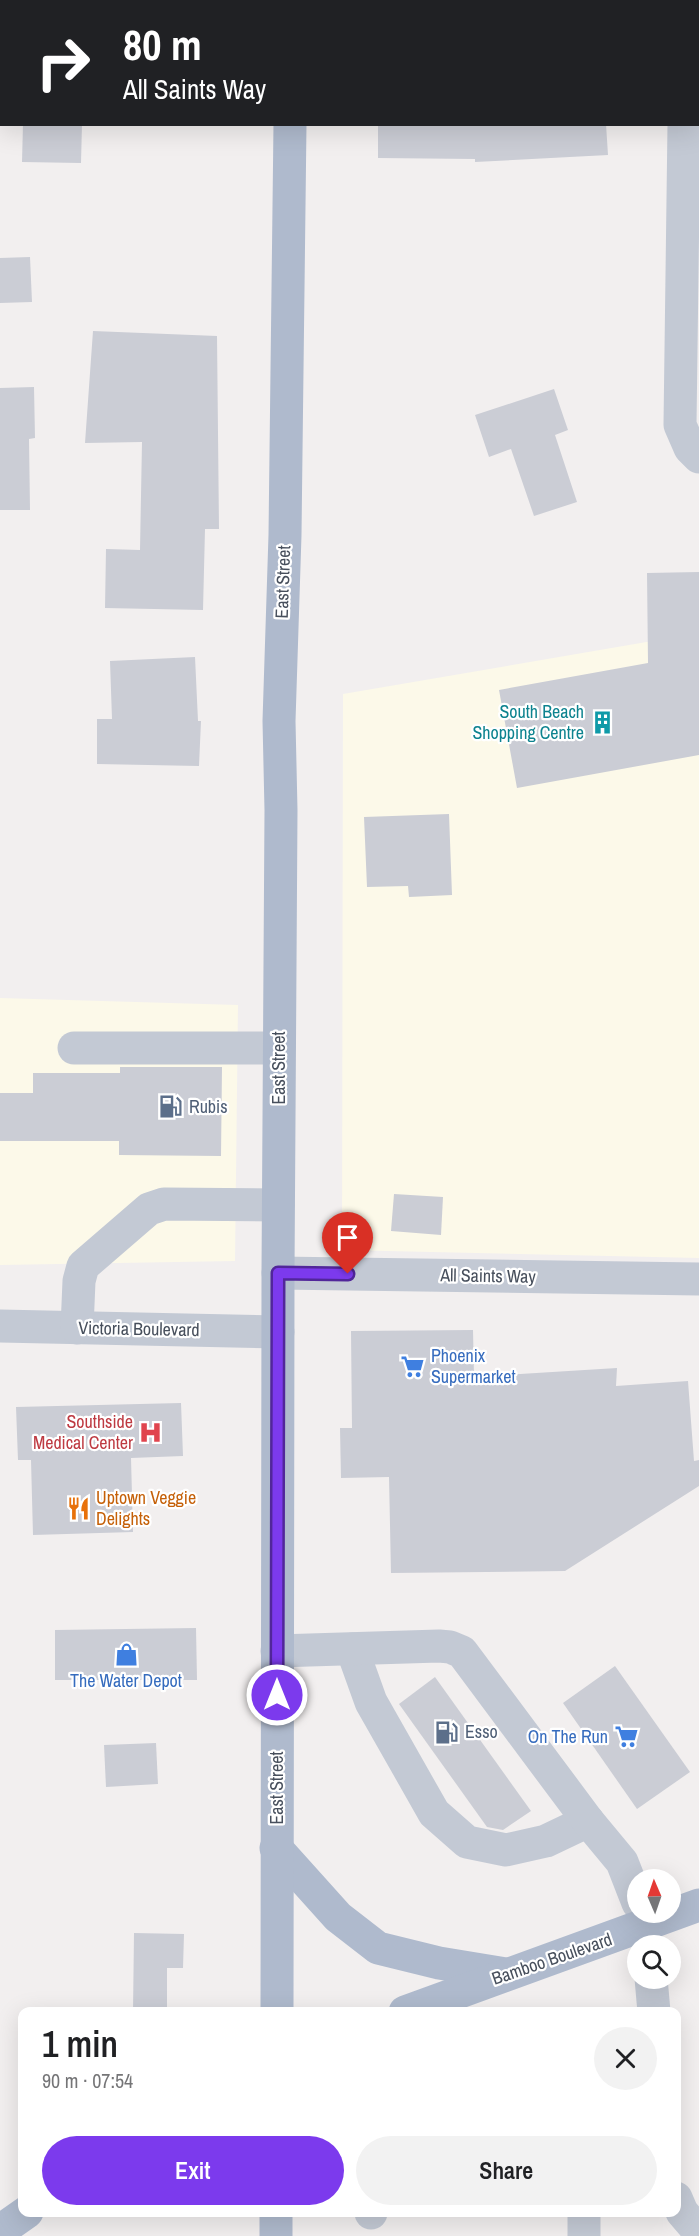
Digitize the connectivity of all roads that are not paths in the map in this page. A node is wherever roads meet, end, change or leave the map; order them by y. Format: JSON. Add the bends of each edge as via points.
{"nodes":[{"id":1,"x":290,"y":126,"type":"edge"},
{"id":2,"x":684,"y":126,"type":"edge"},
{"id":3,"x":699,"y":457,"type":"edge"},
{"id":4,"x":74,"y":1048,"type":"dead end"},
{"id":5,"x":279,"y":1048,"type":"junction"},
{"id":6,"x":278,"y":1205,"type":"junction"},
{"id":7,"x":278,"y":1273,"type":"junction"},
{"id":8,"x":699,"y":1279,"type":"edge"},
{"id":9,"x":0,"y":1326,"type":"edge"},
{"id":10,"x":77,"y":1328,"type":"junction"},
{"id":11,"x":278,"y":1332,"type":"junction"},
{"id":12,"x":352,"y":1649,"type":"junction"},
{"id":13,"x":277,"y":1651,"type":"junction"},
{"id":14,"x":588,"y":1821,"type":"junction"},
{"id":15,"x":276,"y":1848,"type":"junction"},
{"id":16,"x":627,"y":1876,"type":"edge"},
{"id":17,"x":699,"y":1905,"type":"edge"},
{"id":18,"x":681,"y":1910,"type":"edge"},
{"id":19,"x":640,"y":1923,"type":"edge"},
{"id":20,"x":507,"y":1974,"type":"junction"},
{"id":21,"x":652,"y":1989,"type":"edge"},
{"id":22,"x":277,"y":2007,"type":"edge"},
{"id":23,"x":418,"y":2007,"type":"edge"},
{"id":24,"x":654,"y":2007,"type":"edge"},
{"id":25,"x":681,"y":2210,"type":"edge"},
{"id":26,"x":20,"y":2217,"type":"edge"},
{"id":27,"x":276,"y":2217,"type":"edge"},
{"id":28,"x":584,"y":2217,"type":"edge"},
{"id":29,"x":0,"y":2230,"type":"edge"},
{"id":30,"x":699,"y":2232,"type":"edge"},
{"id":31,"x":276,"y":2236,"type":"edge"},
{"id":32,"x":585,"y":2236,"type":"edge"}],
"edges":[{"from":1,"to":5,"type":"main road","name":"East Street","via":[[279,721]]},
{"from":2,"to":3,"type":"street","via":[[680,425],[690,448]]},
{"from":4,"to":5,"type":"street"},
{"from":5,"to":6,"type":"main road","name":"East Street"},
{"from":6,"to":7,"type":"main road","name":"East Street"},
{"from":6,"to":10,"type":"street","via":[[164,1204],[148,1209],[83,1266]]},
{"from":7,"to":8,"type":"street","name":"All Saints Way"},
{"from":7,"to":11,"type":"main road","name":"East Street"},
{"from":9,"to":10,"type":"street","name":"Victoria Boulevard"},
{"from":10,"to":11,"type":"street","name":"Victoria Boulevard"},
{"from":11,"to":13,"type":"main road","name":"East Street"},
{"from":12,"to":13,"type":"street"},
{"from":12,"to":14,"type":"street","via":[[439,1646],[462,1652]]},
{"from":12,"to":14,"type":"street","via":[[371,1702],[434,1813],[467,1842],[506,1850],[546,1841]]},
{"from":13,"to":15,"type":"main road","name":"East Street"},
{"from":14,"to":16,"type":"street","via":[[622,1862]]},
{"from":15,"to":20,"type":"main road","via":[[338,1917],[378,1948]]},
{"from":15,"to":22,"type":"main road","name":"East Street"},
{"from":17,"to":18,"type":"main road","name":"Bamboo Boulevard"},
{"from":19,"to":20,"type":"main road","name":"Bamboo Boulevard"},
{"from":20,"to":23,"type":"main road","name":"Bamboo Boulevard"},
{"from":21,"to":24,"type":"street"},
{"from":25,"to":30,"type":"street"},
{"from":26,"to":29,"type":"main road"},
{"from":27,"to":31,"type":"main road"},
{"from":28,"to":32,"type":"street"}]}
